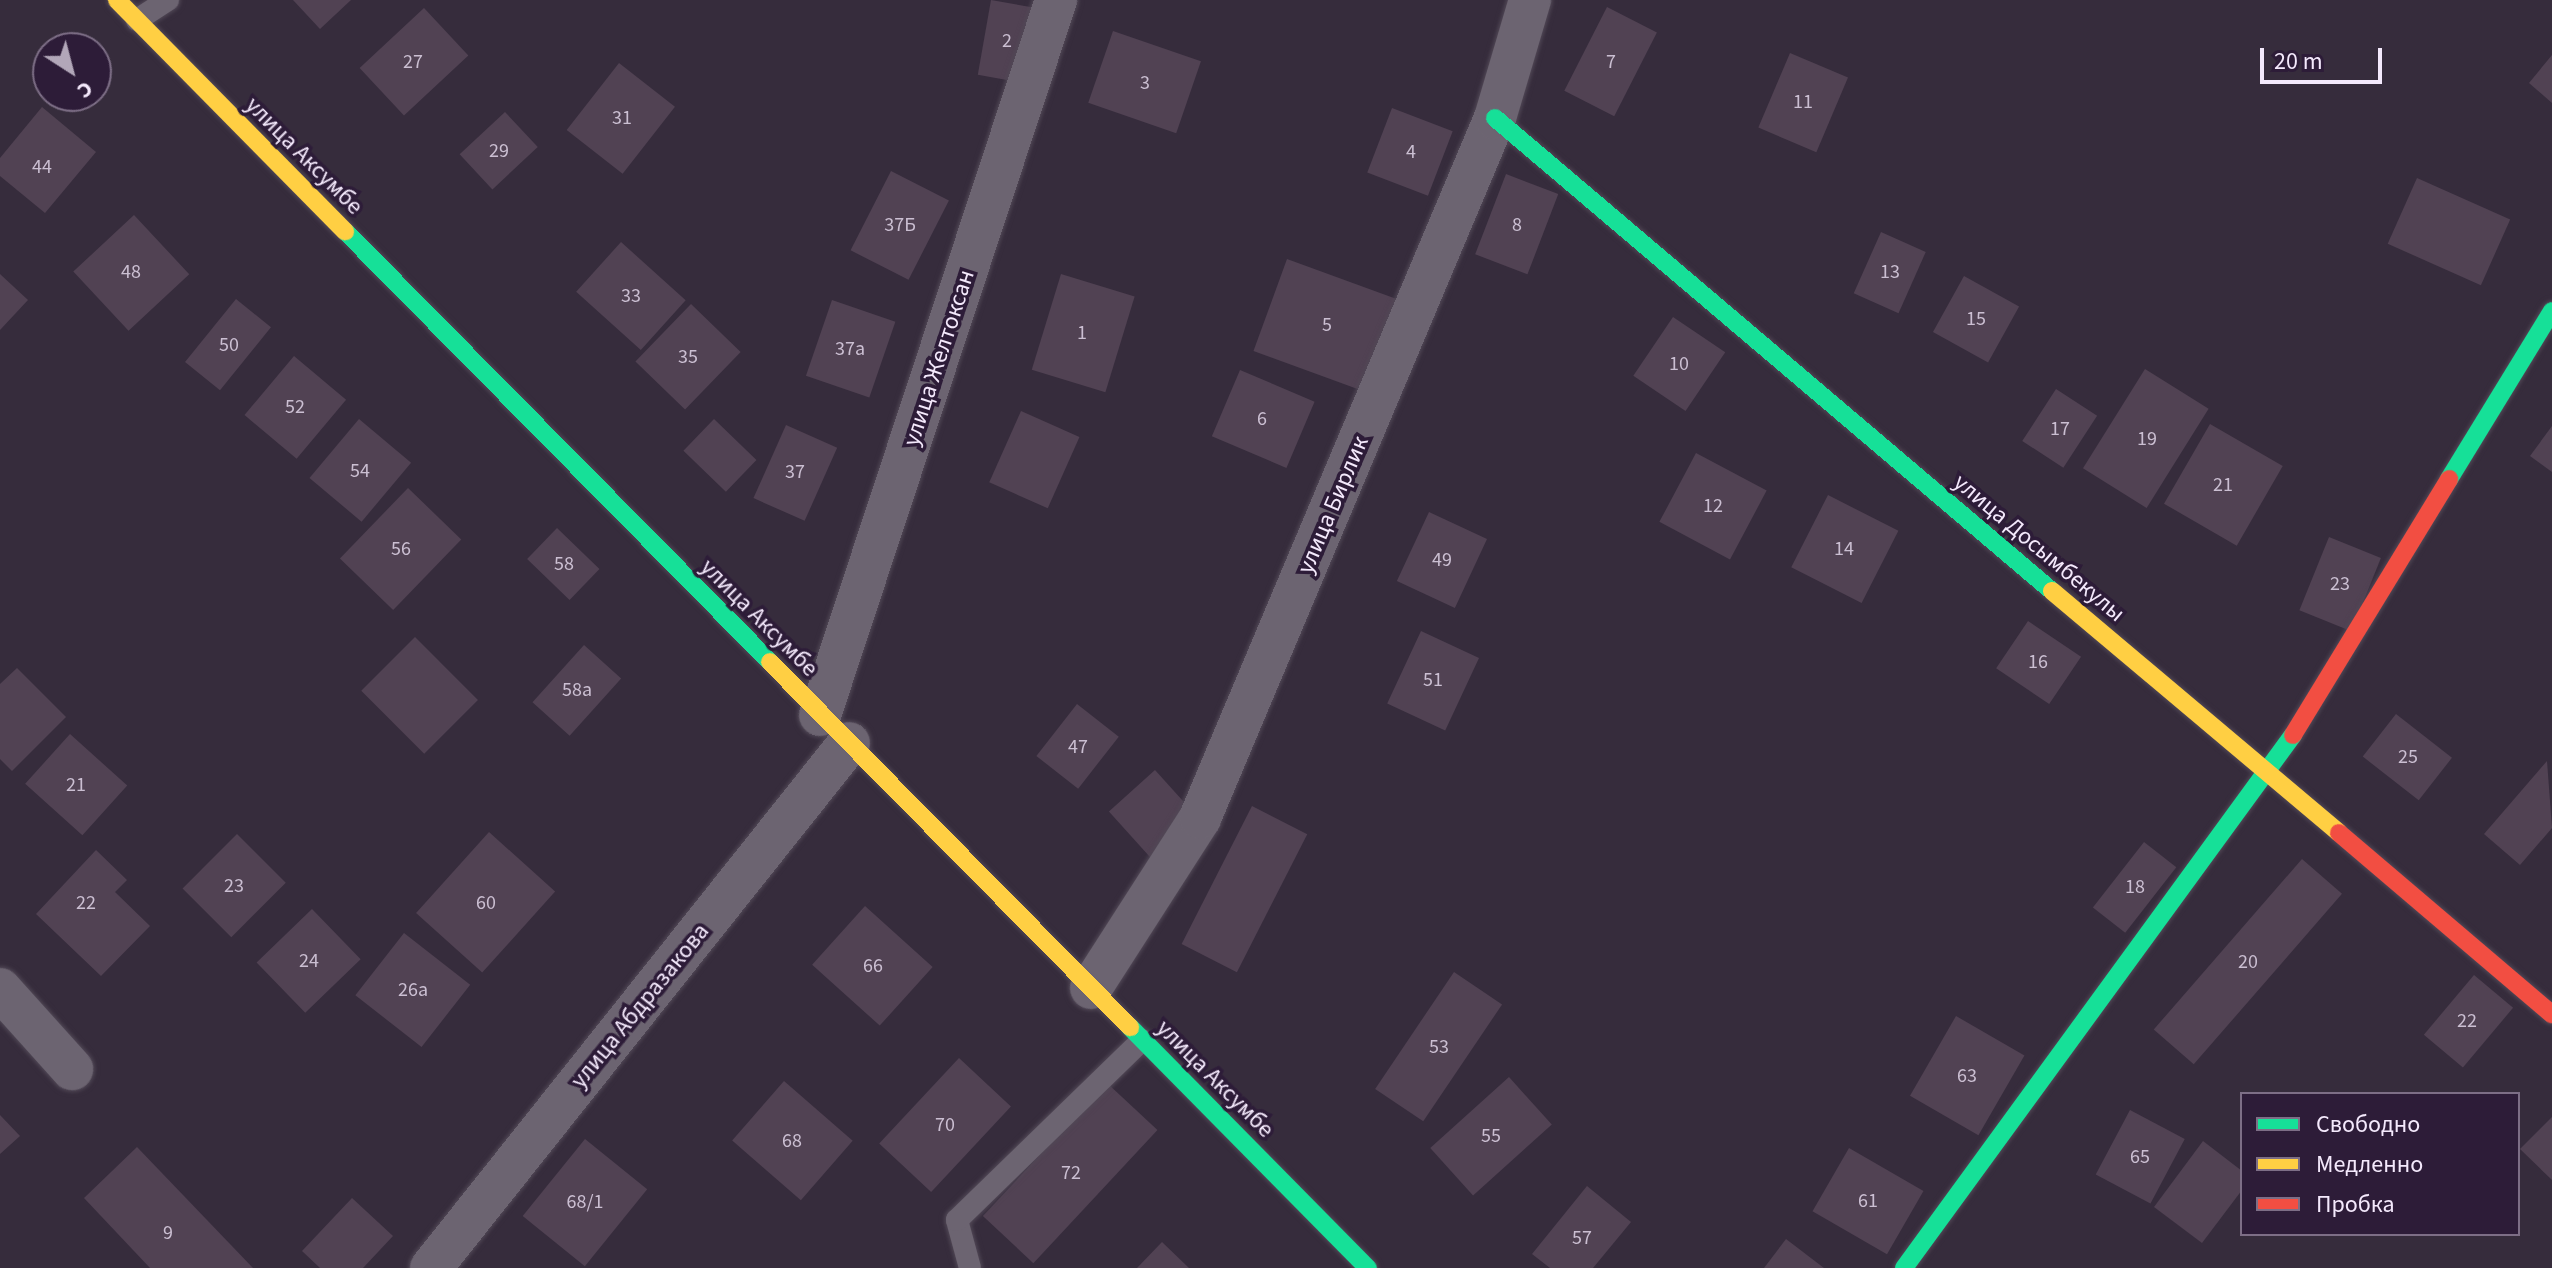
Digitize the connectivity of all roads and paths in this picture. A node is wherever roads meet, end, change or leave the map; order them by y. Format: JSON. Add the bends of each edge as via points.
{"nodes":[{"id":1,"x":117,"y":0,"type":"edge"},
{"id":2,"x":168,"y":0,"type":"edge"},
{"id":3,"x":1056,"y":0,"type":"edge"},
{"id":4,"x":1530,"y":0,"type":"edge"},
{"id":5,"x":137,"y":20,"type":"junction"},
{"id":6,"x":1495,"y":118,"type":"junction"},
{"id":7,"x":2552,"y":311,"type":"edge"},
{"id":8,"x":835,"y":729,"type":"junction"},
{"id":9,"x":2269,"y":774,"type":"junction"},
{"id":10,"x":1091,"y":988,"type":"junction"},
{"id":11,"x":1,"y":993,"type":"edge"},
{"id":12,"x":2552,"y":1014,"type":"edge"},
{"id":13,"x":1142,"y":1040,"type":"junction"},
{"id":14,"x":72,"y":1069,"type":"dead end"},
{"id":15,"x":431,"y":1268,"type":"edge"},
{"id":16,"x":970,"y":1268,"type":"edge"},
{"id":17,"x":1368,"y":1268,"type":"edge"},
{"id":18,"x":1904,"y":1268,"type":"edge"}],
"edges":[{"from":1,"to":5,"type":"street","name":"улица Аксумбе"},
{"from":2,"to":5,"type":"lane"},
{"from":3,"to":8,"type":"street","name":"улица Желтоксан"},
{"from":4,"to":6,"type":"street","name":"улица Бирлик"},
{"from":5,"to":8,"type":"street","name":"улица Аксумбе"},
{"from":6,"to":9,"type":"street","name":"улица Досымбекулы"},
{"from":6,"to":10,"type":"street","name":"улица Бирлик","via":[[1200,818]]},
{"from":7,"to":9,"type":"street"},
{"from":8,"to":10,"type":"street","name":"улица Аксумбе"},
{"from":8,"to":15,"type":"street","name":"улица Абдразакова"},
{"from":9,"to":12,"type":"street","name":"улица Досымбекулы"},
{"from":9,"to":18,"type":"street"},
{"from":10,"to":13,"type":"street","name":"улица Аксумбе"},
{"from":11,"to":14,"type":"street"},
{"from":13,"to":16,"type":"lane","via":[[957,1220]]},
{"from":13,"to":17,"type":"street","name":"улица Аксумбе"}]}
